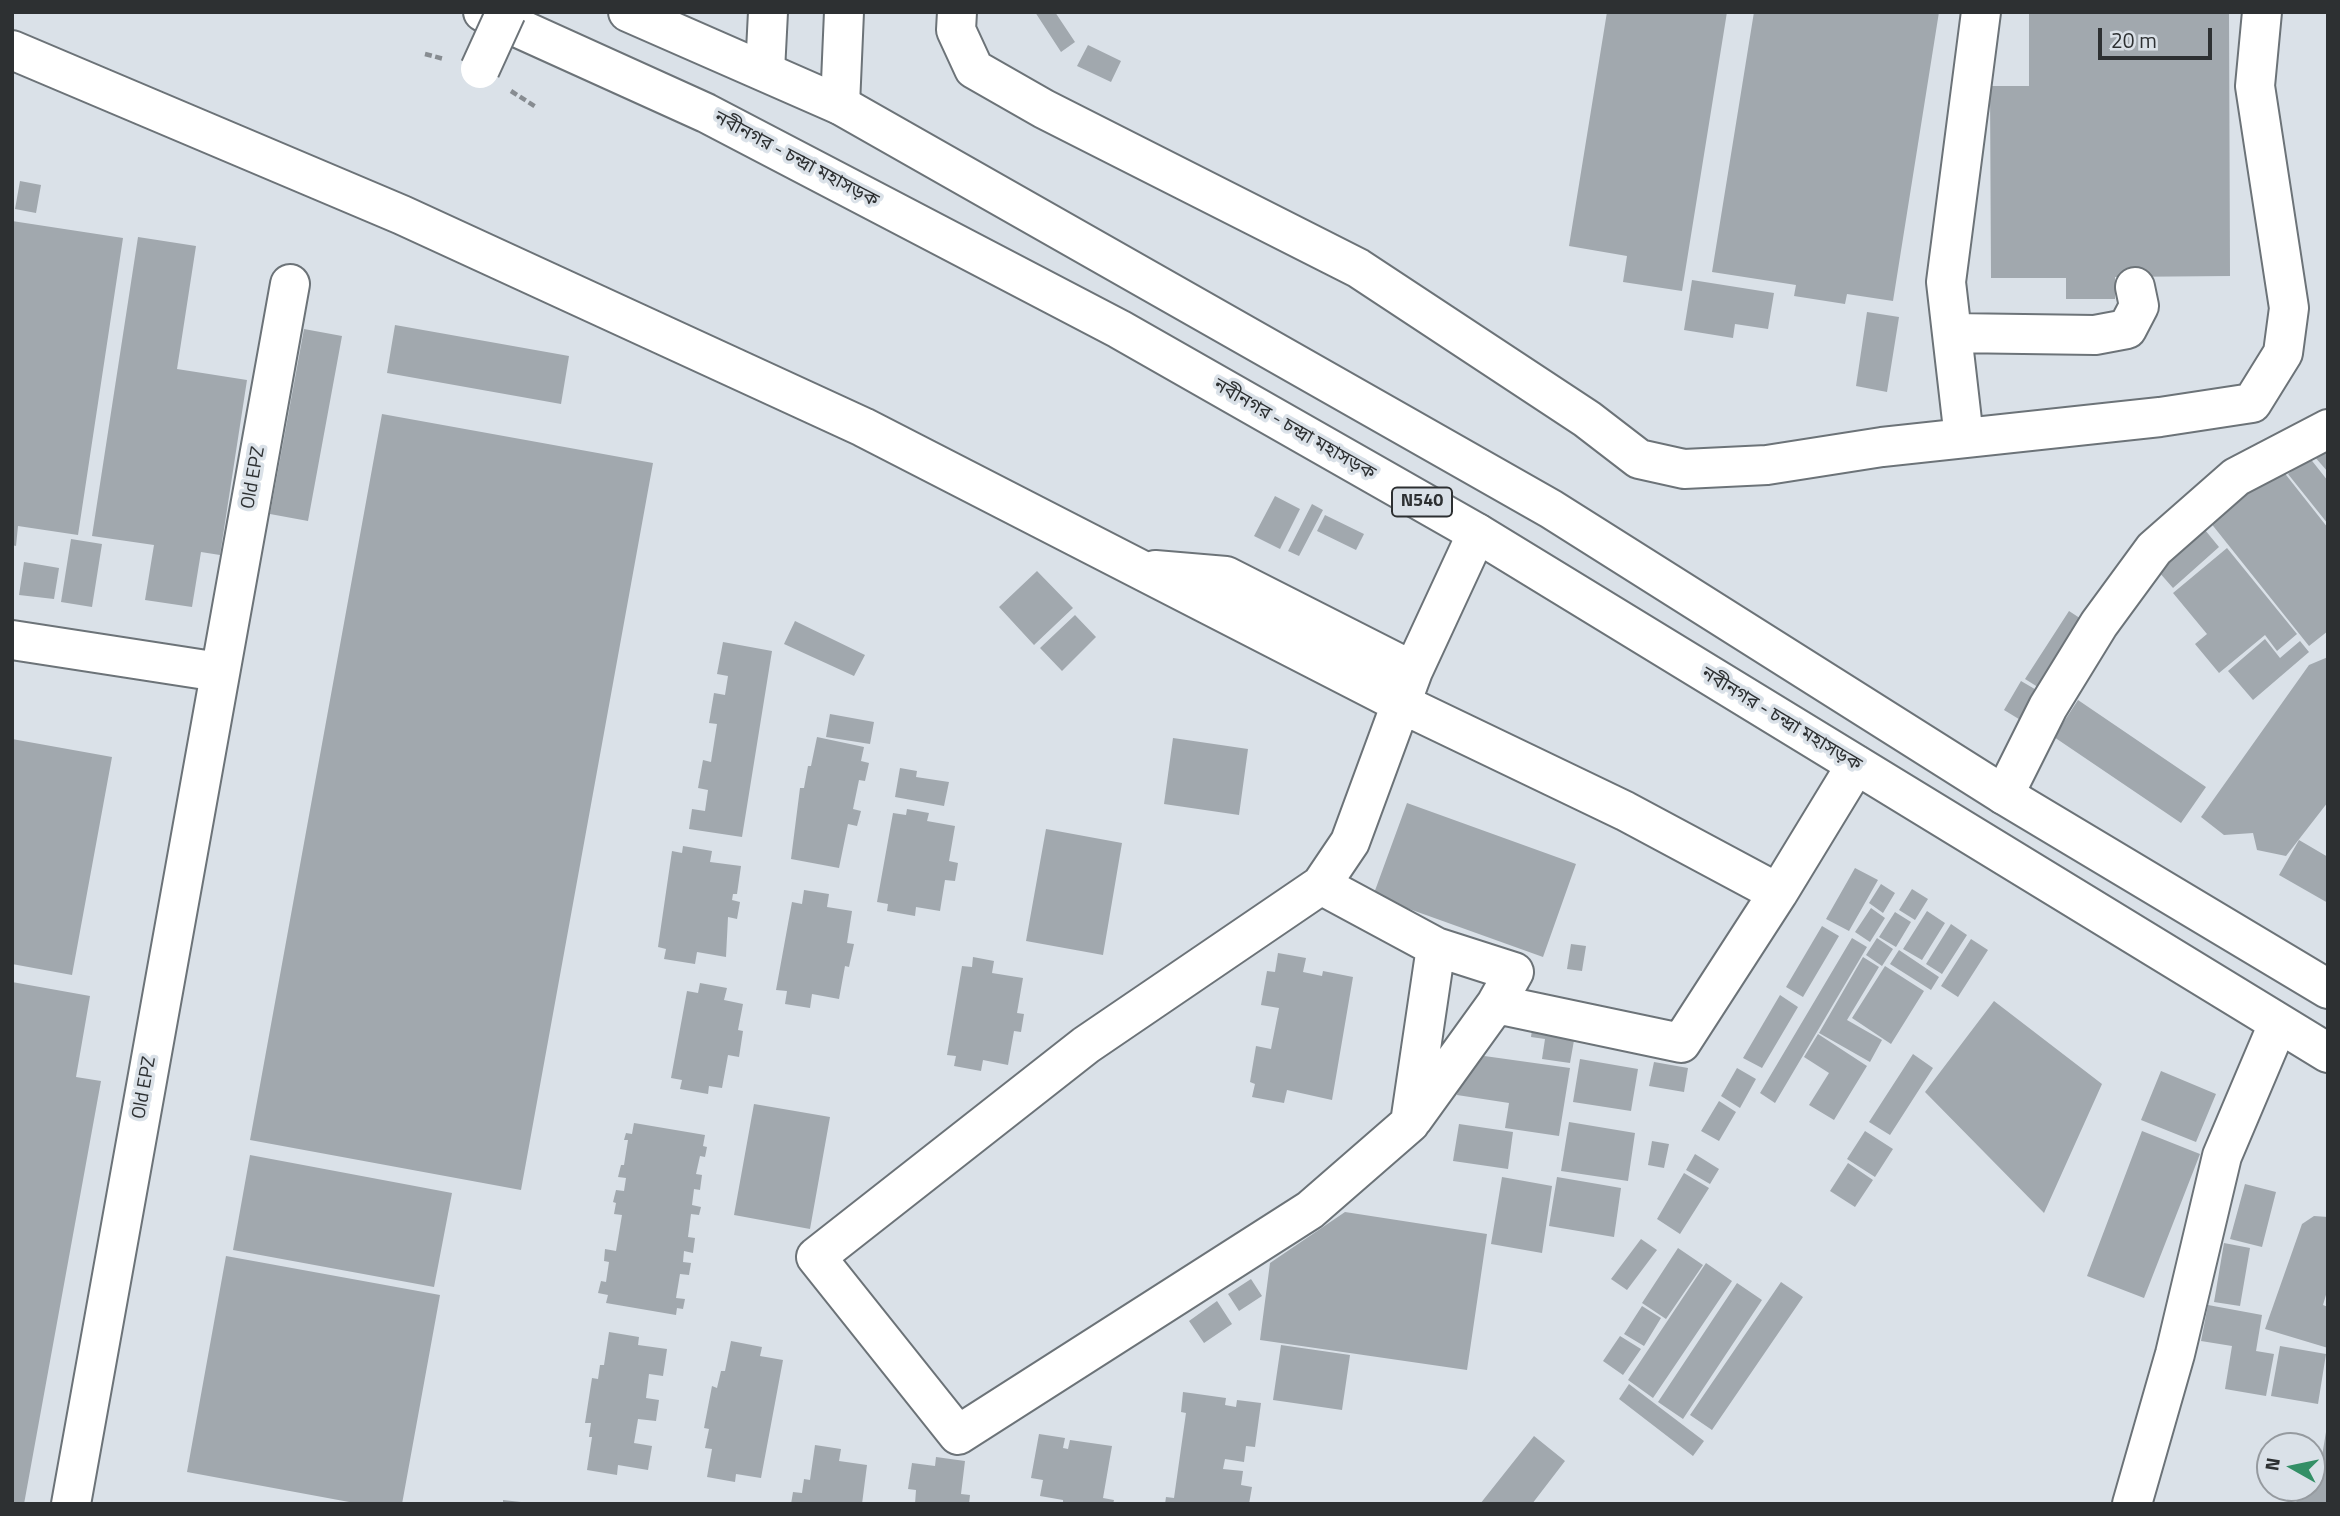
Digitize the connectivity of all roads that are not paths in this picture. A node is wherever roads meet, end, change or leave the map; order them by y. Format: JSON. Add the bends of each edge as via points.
{"nodes":[{"id":1,"x":483,"y":12,"type":"edge"},
{"id":2,"x":506,"y":12,"type":"edge"},
{"id":3,"x":628,"y":12,"type":"edge"},
{"id":4,"x":768,"y":12,"type":"edge"},
{"id":5,"x":844,"y":12,"type":"edge"},
{"id":6,"x":957,"y":12,"type":"edge"},
{"id":7,"x":1981,"y":12,"type":"edge"},
{"id":8,"x":2262,"y":12,"type":"edge"},
{"id":9,"x":12,"y":50,"type":"edge"},
{"id":10,"x":480,"y":69,"type":"dead end"},
{"id":11,"x":765,"y":71,"type":"junction"},
{"id":12,"x":840,"y":105,"type":"junction"},
{"id":13,"x":290,"y":284,"type":"dead end"},
{"id":14,"x":2136,"y":287,"type":"dead end"},
{"id":15,"x":1952,"y":333,"type":"junction"},
{"id":16,"x":2328,"y":429,"type":"edge"},
{"id":17,"x":1964,"y":438,"type":"junction"},
{"id":18,"x":1477,"y":533,"type":"junction"},
{"id":19,"x":12,"y":640,"type":"edge"},
{"id":20,"x":219,"y":672,"type":"junction"},
{"id":21,"x":1406,"y":687,"type":"junction"},
{"id":22,"x":1856,"y":765,"type":"junction"},
{"id":23,"x":2004,"y":795,"type":"junction"},
{"id":24,"x":1321,"y":885,"type":"junction"},
{"id":25,"x":1779,"y":893,"type":"junction"},
{"id":26,"x":1436,"y":947,"type":"junction"},
{"id":27,"x":2328,"y":989,"type":"edge"},
{"id":28,"x":1496,"y":1004,"type":"junction"},
{"id":29,"x":2278,"y":1024,"type":"junction"},
{"id":30,"x":2328,"y":1054,"type":"edge"},
{"id":31,"x":1410,"y":1123,"type":"junction"},
{"id":32,"x":71,"y":1504,"type":"edge"},
{"id":33,"x":2132,"y":1504,"type":"edge"}],
"edges":[{"from":1,"to":18,"type":"main road","name":"নবীনগর - চন্দ্রা মহাসড়ক","number":"N540","via":[[730,125],[1119,330]]},
{"from":2,"to":10,"type":"main road","bridge":true},
{"from":3,"to":11,"type":"main road"},
{"from":4,"to":11,"type":"main road"},
{"from":5,"to":12,"type":"main road"},
{"from":6,"to":17,"type":"main road","via":[[956,30],[974,69],[1358,268],[1587,419],[1639,459],[1684,469],[1766,465]]},
{"from":7,"to":15,"type":"main road","via":[[1946,282]]},
{"from":8,"to":17,"type":"main road","via":[[2255,86],[2289,309],[2283,353],[2252,403]]},
{"from":9,"to":21,"type":"main road","via":[[402,215],[838,416],[1139,569],[1226,576]]},
{"from":11,"to":12,"type":"main road"},
{"from":12,"to":23,"type":"main road","via":[[1552,509]]},
{"from":13,"to":20,"type":"main road","name":"Old EPZ"},
{"from":14,"to":15,"type":"main road","via":[[2140,306],[2127,329],[2095,335]]},
{"from":15,"to":17,"type":"main road"},
{"from":16,"to":23,"type":"main road","via":[[2236,477],[2154,549],[2099,624]]},
{"from":18,"to":21,"type":"main road"},
{"from":18,"to":22,"type":"main road","name":"নবীনগর - চন্দ্রা মহাসড়ক","number":"N540"},
{"from":19,"to":20,"type":"main road"},
{"from":20,"to":32,"type":"main road","name":"Old EPZ"},
{"from":21,"to":24,"type":"main road","via":[[1350,842]]},
{"from":21,"to":25,"type":"main road"},
{"from":22,"to":25,"type":"main road"},
{"from":22,"to":29,"type":"main road","name":"নবীনগর - চন্দ্রা মহাসড়ক","number":"N540"},
{"from":23,"to":27,"type":"main road"},
{"from":24,"to":26,"type":"main road"},
{"from":24,"to":31,"type":"main road","via":[[1086,1045],[816,1257],[958,1435],[1310,1210]]},
{"from":25,"to":28,"type":"main road","via":[[1681,1043]]},
{"from":26,"to":28,"type":"main road","via":[[1514,972]]},
{"from":26,"to":31,"type":"main road"},
{"from":28,"to":31,"type":"main road"},
{"from":29,"to":30,"type":"main road","name":"নবীনগর - চন্দ্রা মহাসড়ক","number":"N540"},
{"from":29,"to":33,"type":"main road","via":[[2222,1156],[2175,1353]]}]}
